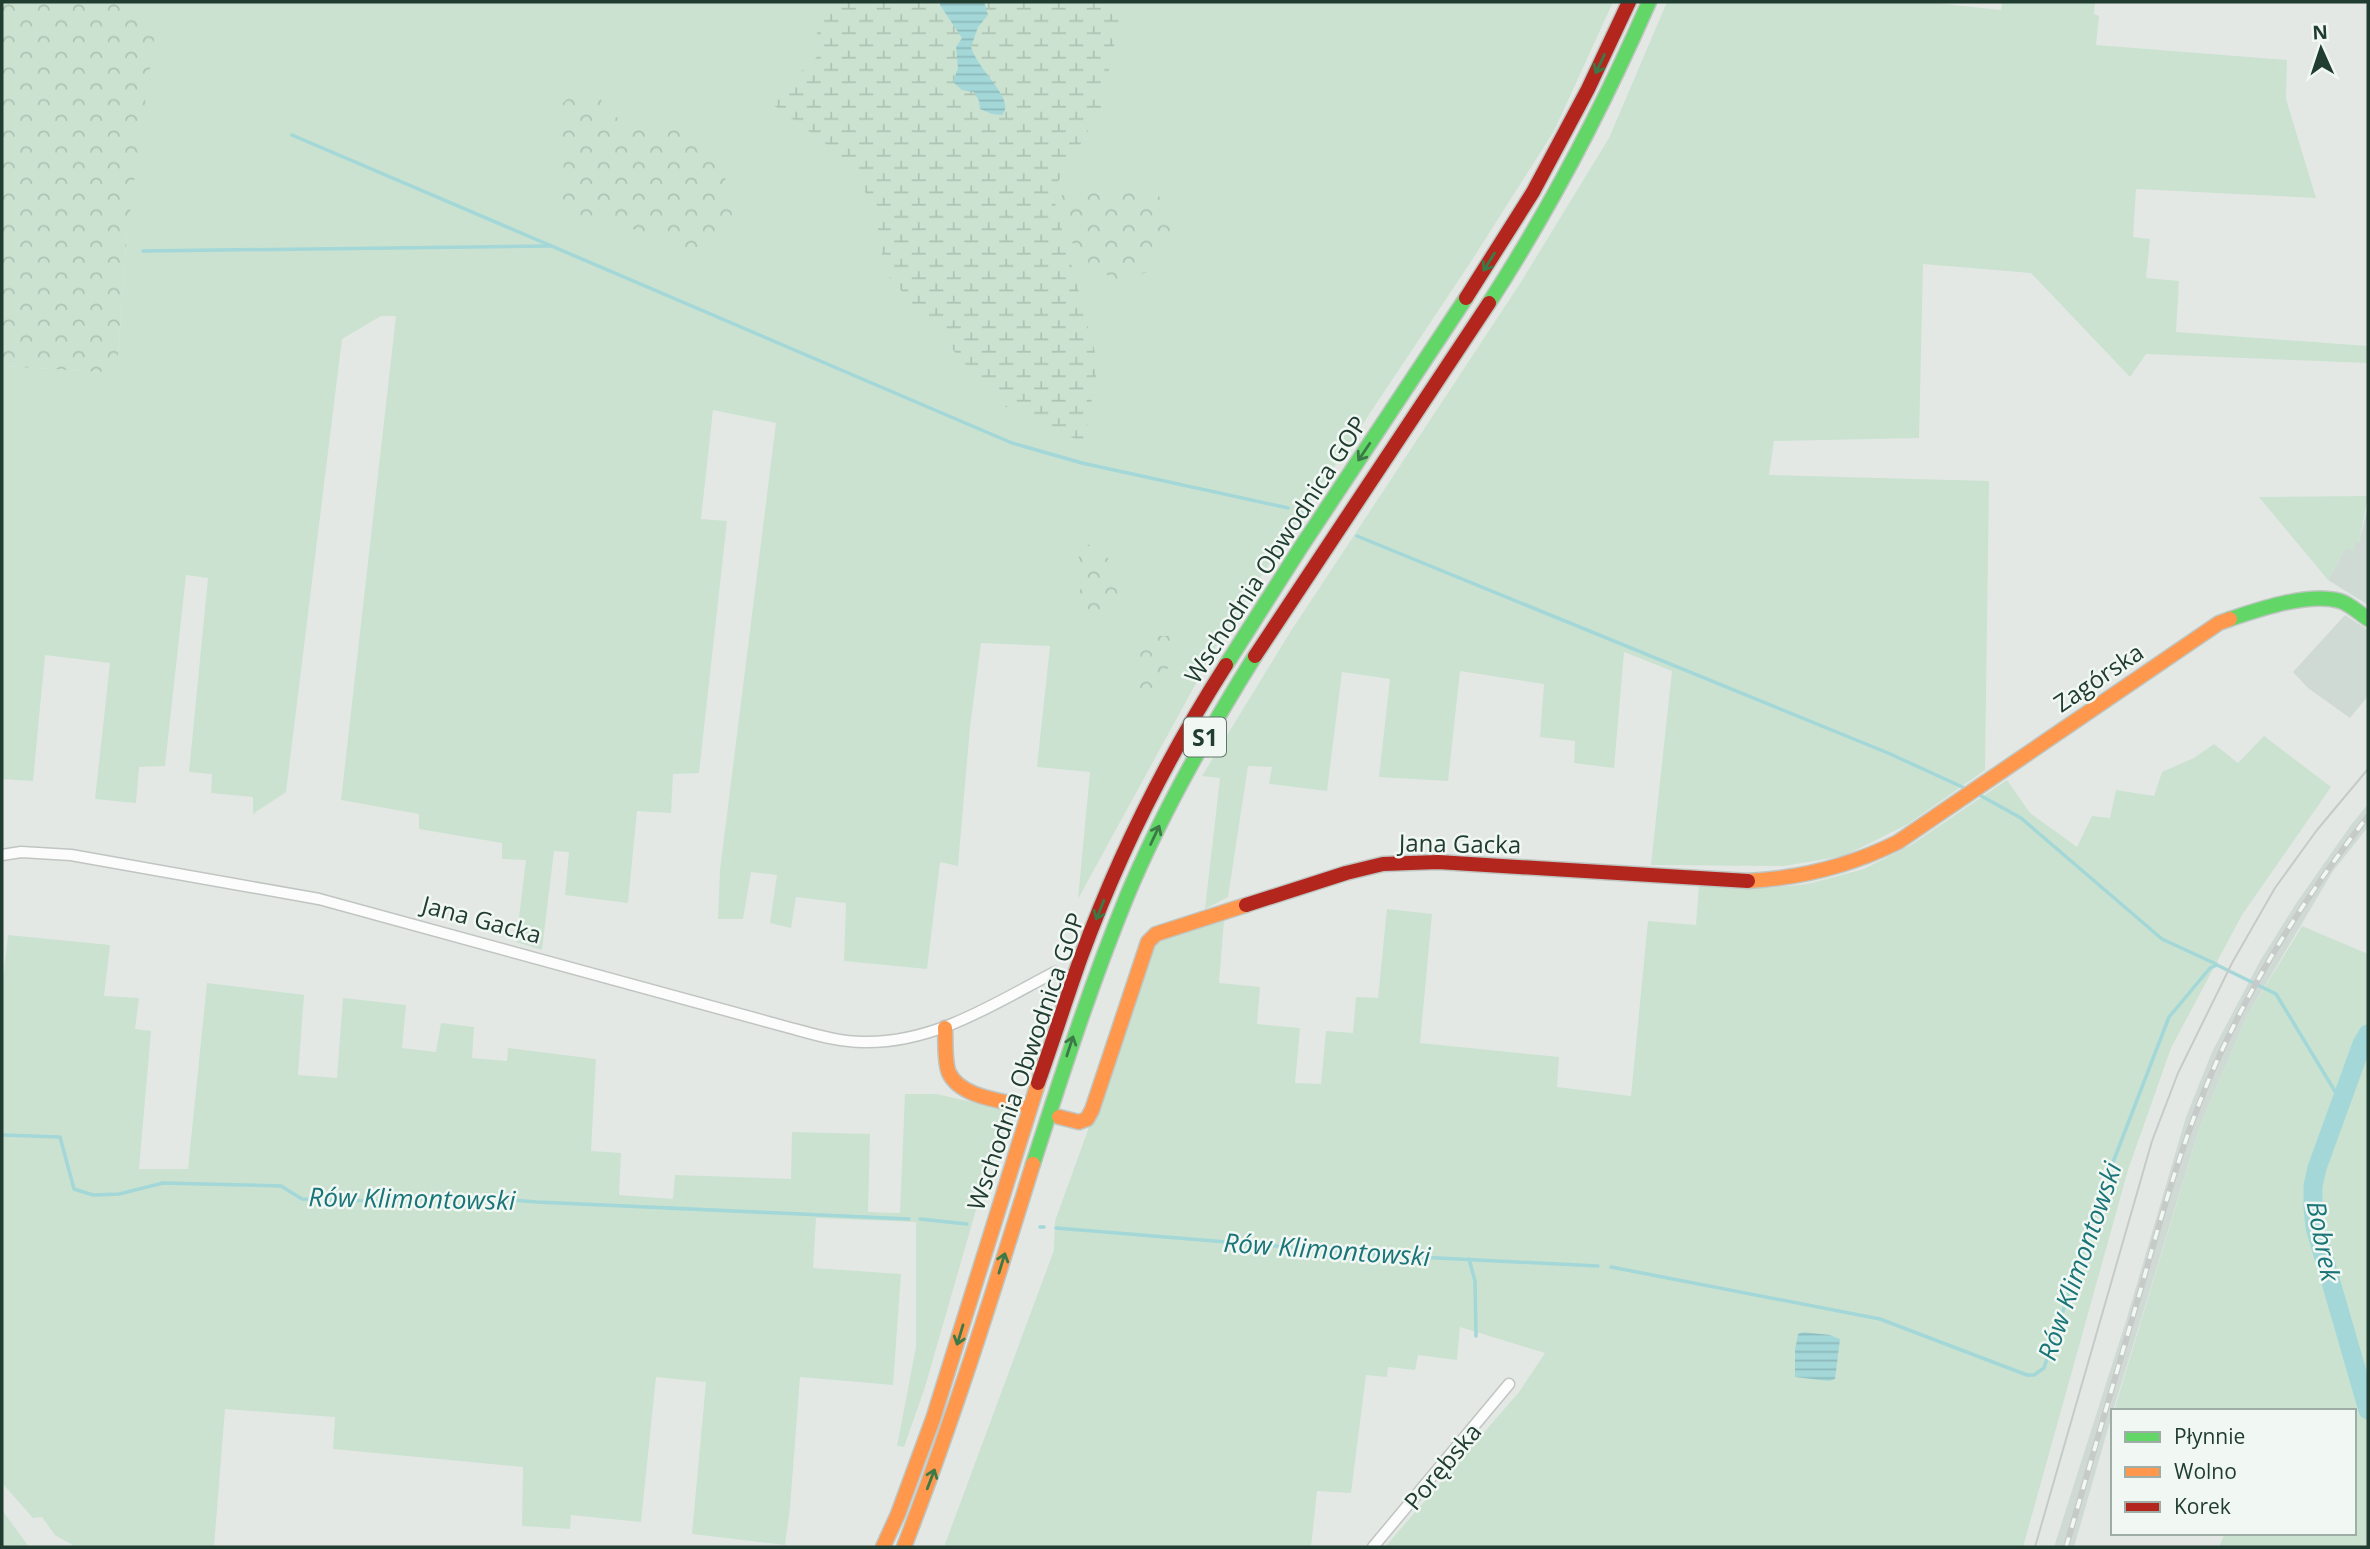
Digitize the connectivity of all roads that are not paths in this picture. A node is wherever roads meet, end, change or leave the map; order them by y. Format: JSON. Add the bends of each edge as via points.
{"nodes":[{"id":1,"x":1629,"y":2,"type":"edge"},
{"id":2,"x":1649,"y":2,"type":"edge"},
{"id":3,"x":2368,"y":619,"type":"edge"},
{"id":4,"x":2,"y":855,"type":"edge"},
{"id":5,"x":1872,"y":855,"type":"joint"},
{"id":6,"x":1055,"y":972,"type":"dead end"},
{"id":7,"x":945,"y":1028,"type":"junction"},
{"id":8,"x":1020,"y":1105,"type":"dead end"},
{"id":9,"x":1059,"y":1117,"type":"dead end"},
{"id":10,"x":1509,"y":1384,"type":"dead end"},
{"id":11,"x":883,"y":1547,"type":"edge"},
{"id":12,"x":904,"y":1547,"type":"edge"},
{"id":13,"x":1373,"y":1547,"type":"edge"}],
"edges":[{"from":1,"to":11,"type":"main road","name":"Wschodnia Obwodnica GOP","number":"S1","one_way":true,"via":[[1533,192],[1214,684],[1123,857],[1082,955],[933,1419]]},
{"from":12,"to":2,"type":"main road","name":"Wschodnia Obwodnica GOP","number":"S1","one_way":true,"via":[[951,1423],[1082,1012],[1164,814],[1258,650],[1531,233],[1590,129]]},
{"from":3,"to":5,"type":"main road","name":"Zagórska","via":[[2343,602],[2331,600],[2273,606],[2219,623],[1898,842]]},
{"from":4,"to":7,"type":"street","name":"Jana Gacka","via":[[71,855],[319,899],[834,1039],[901,1039]]},
{"from":5,"to":9,"type":"main road","name":"Jana Gacka","via":[[1799,877],[1748,881],[1438,862],[1383,864],[1168,930],[1148,942],[1087,1119],[1079,1122]]},
{"from":6,"to":7,"type":"street","name":"Jana Gacka"},
{"from":7,"to":8,"type":"main road","via":[[951,1078],[976,1093]]},
{"from":10,"to":13,"type":"street","name":"Porębska"}]}
